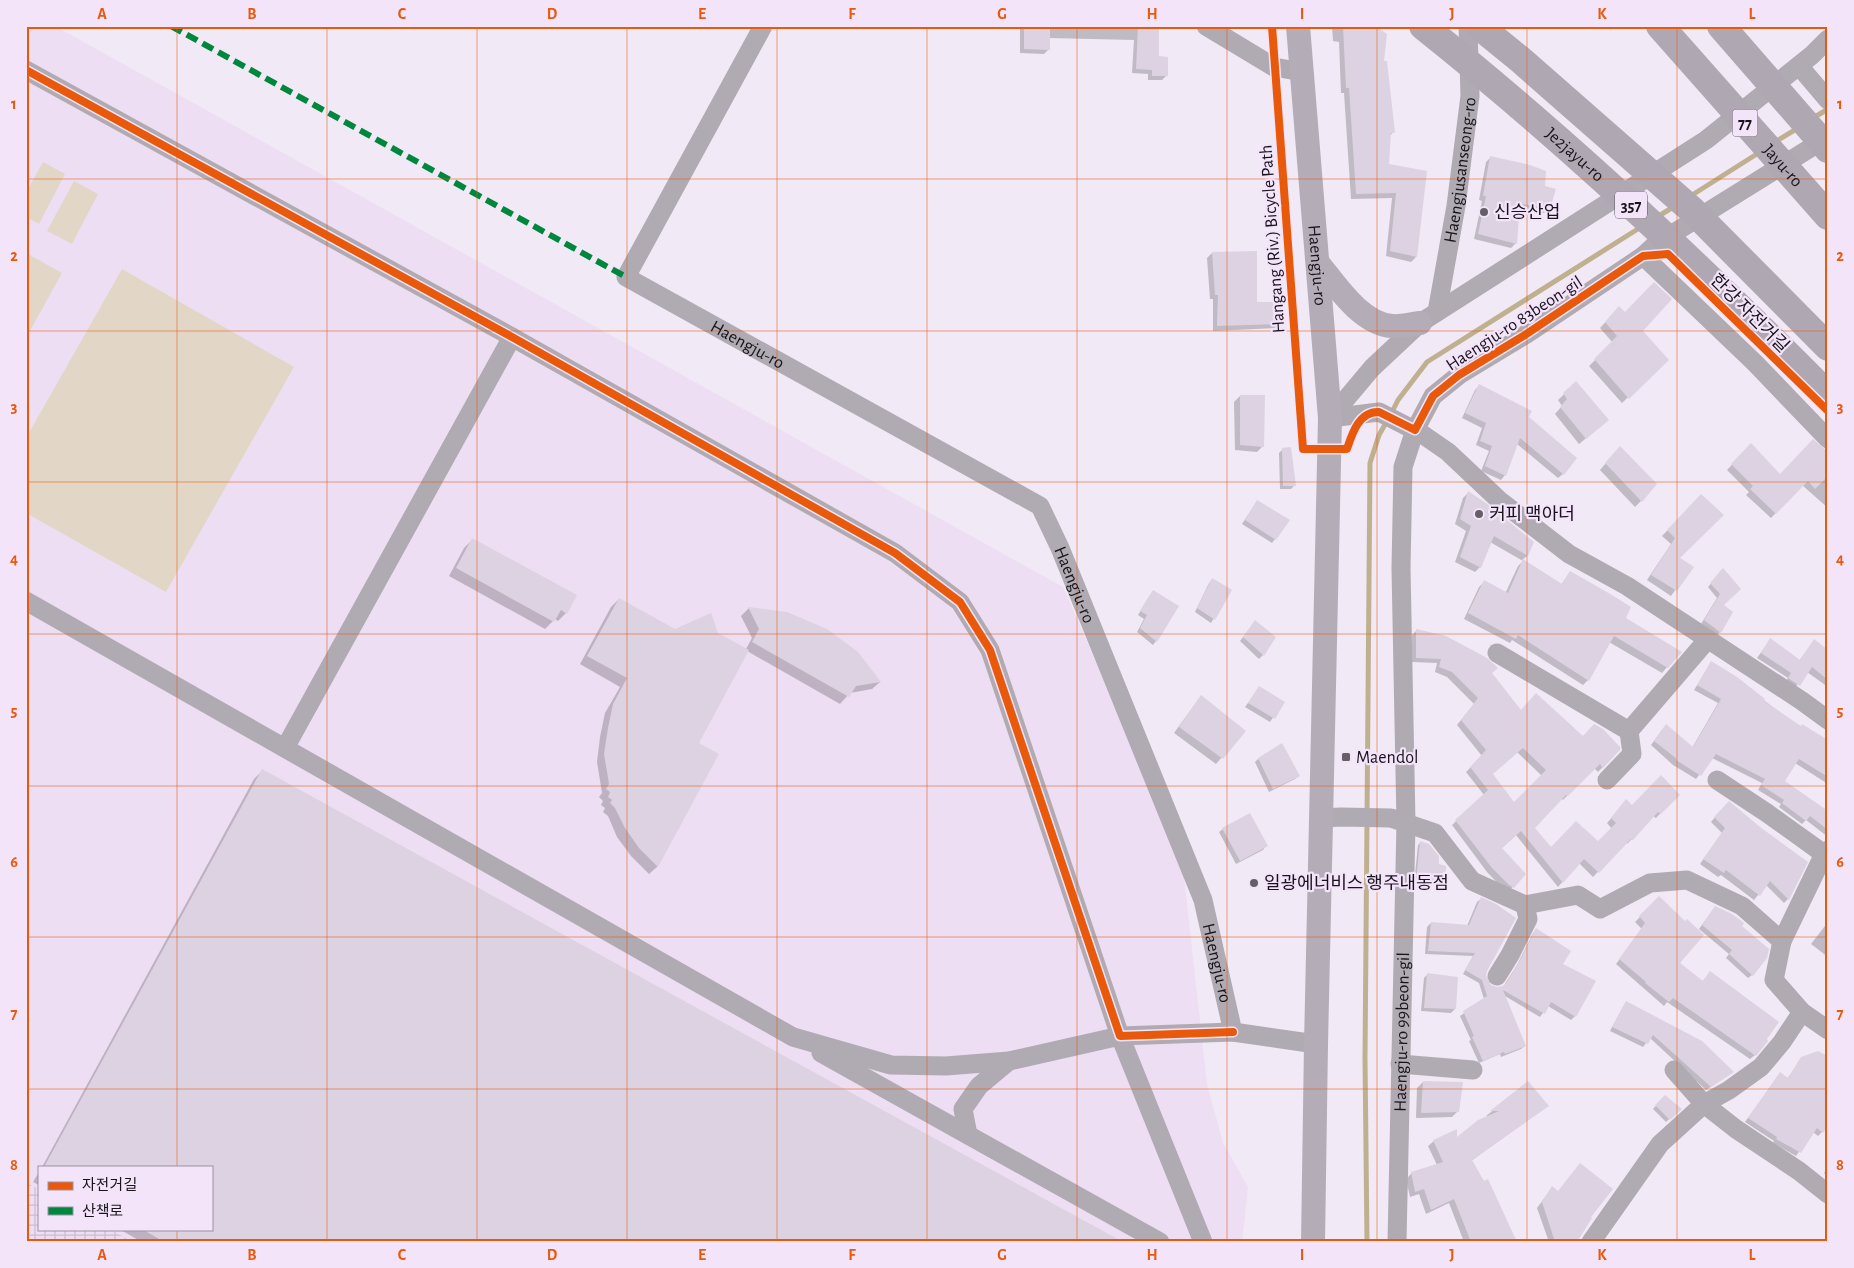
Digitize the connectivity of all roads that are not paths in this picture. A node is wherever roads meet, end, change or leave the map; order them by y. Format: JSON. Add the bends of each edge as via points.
{"nodes":[{"id":1,"x":763,"y":26,"type":"edge"},
{"id":2,"x":1206,"y":26,"type":"edge"},
{"id":3,"x":1298,"y":26,"type":"edge"},
{"id":4,"x":1423,"y":26,"type":"edge"},
{"id":5,"x":1468,"y":26,"type":"edge"},
{"id":6,"x":1479,"y":26,"type":"edge"},
{"id":7,"x":1660,"y":26,"type":"edge"},
{"id":8,"x":1720,"y":26,"type":"edge"},
{"id":9,"x":1828,"y":38,"type":"edge"},
{"id":10,"x":1813,"y":60,"type":"edge"},
{"id":11,"x":26,"y":70,"type":"edge"},
{"id":12,"x":1302,"y":72,"type":"junction"},
{"id":13,"x":1824,"y":96,"type":"edge"},
{"id":14,"x":1828,"y":137,"type":"edge"},
{"id":15,"x":1828,"y":149,"type":"edge"},
{"id":16,"x":1819,"y":206,"type":"edge"},
{"id":17,"x":1643,"y":256,"type":"junction"},
{"id":18,"x":1318,"y":263,"type":"junction"},
{"id":19,"x":1428,"y":318,"type":"junction"},
{"id":20,"x":512,"y":338,"type":"junction"},
{"id":21,"x":1828,"y":347,"type":"edge"},
{"id":22,"x":1828,"y":395,"type":"edge"},
{"id":23,"x":1330,"y":418,"type":"junction"},
{"id":24,"x":1415,"y":430,"type":"junction"},
{"id":25,"x":1828,"y":439,"type":"edge"},
{"id":26,"x":26,"y":601,"type":"edge"},
{"id":27,"x":1708,"y":639,"type":"junction"},
{"id":28,"x":1496,"y":653,"type":"dead end"},
{"id":29,"x":1828,"y":720,"type":"edge"},
{"id":30,"x":1628,"y":731,"type":"junction"},
{"id":31,"x":285,"y":748,"type":"junction"},
{"id":32,"x":1607,"y":780,"type":"dead end"},
{"id":33,"x":1717,"y":780,"type":"dead end"},
{"id":34,"x":1331,"y":817,"type":"junction"},
{"id":35,"x":1398,"y":820,"type":"junction"},
{"id":36,"x":1826,"y":852,"type":"edge"},
{"id":37,"x":1525,"y":904,"type":"junction"},
{"id":38,"x":1782,"y":942,"type":"junction"},
{"id":39,"x":1497,"y":976,"type":"dead end"},
{"id":40,"x":1802,"y":1012,"type":"junction"},
{"id":41,"x":1828,"y":1030,"type":"edge"},
{"id":42,"x":1233,"y":1032,"type":"junction"},
{"id":43,"x":1120,"y":1036,"type":"junction"},
{"id":44,"x":792,"y":1037,"type":"junction"},
{"id":45,"x":1316,"y":1044,"type":"junction"},
{"id":46,"x":1009,"y":1061,"type":"junction"},
{"id":47,"x":1400,"y":1064,"type":"junction"},
{"id":48,"x":1473,"y":1070,"type":"dead end"},
{"id":49,"x":1674,"y":1070,"type":"dead end"},
{"id":50,"x":1704,"y":1104,"type":"junction"},
{"id":51,"x":968,"y":1134,"type":"junction"},
{"id":52,"x":1828,"y":1194,"type":"edge"},
{"id":53,"x":1160,"y":1242,"type":"edge"},
{"id":54,"x":1203,"y":1242,"type":"edge"},
{"id":55,"x":1313,"y":1242,"type":"edge"},
{"id":56,"x":1397,"y":1242,"type":"edge"},
{"id":57,"x":1591,"y":1242,"type":"edge"}],
"edges":[{"from":1,"to":42,"type":"street","name":"Haengju-ro","via":[[626,277],[1040,506],[1203,900]]},
{"from":2,"to":12,"type":"street","via":[[1274,67]]},
{"from":3,"to":12,"type":"main road","name":"Haengju-ro"},
{"from":4,"to":22,"type":"highway","name":"Je2jayu-ro","number":"357","via":[[1499,87],[1633,207],[1738,304]]},
{"from":5,"to":19,"type":"street","name":"Haengjusanseong-ro","via":[[1470,96],[1456,206]]},
{"from":6,"to":21,"type":"highway","name":"Je2jayu-ro","number":"357","via":[[1693,211]]},
{"from":7,"to":16,"type":"highway","name":"Jayu-ro","number":"77"},
{"from":8,"to":15,"type":"highway"},
{"from":9,"to":10,"type":"street"},
{"from":10,"to":13,"type":"street"},
{"from":10,"to":19,"type":"street","via":[[1706,140]]},
{"from":11,"to":20,"type":"street"},
{"from":12,"to":18,"type":"main road","name":"Haengju-ro"},
{"from":14,"to":17,"type":"street","name":"Haengju-ro 83beon-gil","via":[[1656,244]]},
{"from":17,"to":24,"type":"street","name":"Haengju-ro 83beon-gil","via":[[1460,375],[1433,396]]},
{"from":17,"to":25,"type":"street","via":[[1755,363]]},
{"from":18,"to":19,"type":"main road","via":[[1349,301],[1376,322],[1392,326]]},
{"from":18,"to":23,"type":"main road","name":"Haengju-ro"},
{"from":19,"to":23,"type":"street","via":[[1372,368]]},
{"from":20,"to":31,"type":"street"},
{"from":20,"to":43,"type":"street","via":[[895,553],[960,602],[990,650]]},
{"from":23,"to":24,"type":"street","via":[[1379,412]]},
{"from":23,"to":34,"type":"main road","name":"Haengju-ro"},
{"from":24,"to":27,"type":"street","via":[[1448,452],[1499,500],[1569,554],[1627,586]]},
{"from":24,"to":35,"type":"street","name":"Haengju-ro 83beon-gil","via":[[1403,467]]},
{"from":26,"to":31,"type":"street"},
{"from":27,"to":29,"type":"street"},
{"from":27,"to":30,"type":"street"},
{"from":28,"to":30,"type":"street"},
{"from":30,"to":32,"type":"street","via":[[1632,754]]},
{"from":31,"to":44,"type":"street"},
{"from":33,"to":36,"type":"street"},
{"from":34,"to":35,"type":"street"},
{"from":34,"to":45,"type":"main road","name":"Haengju-ro"},
{"from":35,"to":37,"type":"street","via":[[1435,832],[1472,881]]},
{"from":35,"to":47,"type":"street","name":"Haengju-ro 99beon-gil"},
{"from":36,"to":38,"type":"street"},
{"from":37,"to":38,"type":"street","via":[[1578,895],[1600,909],[1650,883],[1688,880],[1742,906]]},
{"from":37,"to":39,"type":"street","via":[[1528,919]]},
{"from":38,"to":40,"type":"street","via":[[1774,980]]},
{"from":40,"to":41,"type":"street"},
{"from":40,"to":50,"type":"street","via":[[1762,1067]]},
{"from":42,"to":43,"type":"street"},
{"from":42,"to":45,"type":"street"},
{"from":43,"to":46,"type":"street"},
{"from":43,"to":54,"type":"street"},
{"from":44,"to":46,"type":"street","via":[[891,1065],[946,1066]]},
{"from":44,"to":51,"type":"street"},
{"from":45,"to":55,"type":"main road","name":"Haengju-ro"},
{"from":46,"to":51,"type":"street","via":[[979,1086],[963,1109]]},
{"from":47,"to":48,"type":"street"},
{"from":47,"to":56,"type":"street","name":"Haengju-ro 99beon-gil"},
{"from":49,"to":50,"type":"street"},
{"from":50,"to":52,"type":"street"},
{"from":50,"to":57,"type":"street","via":[[1660,1144]]},
{"from":51,"to":53,"type":"street"}]}
